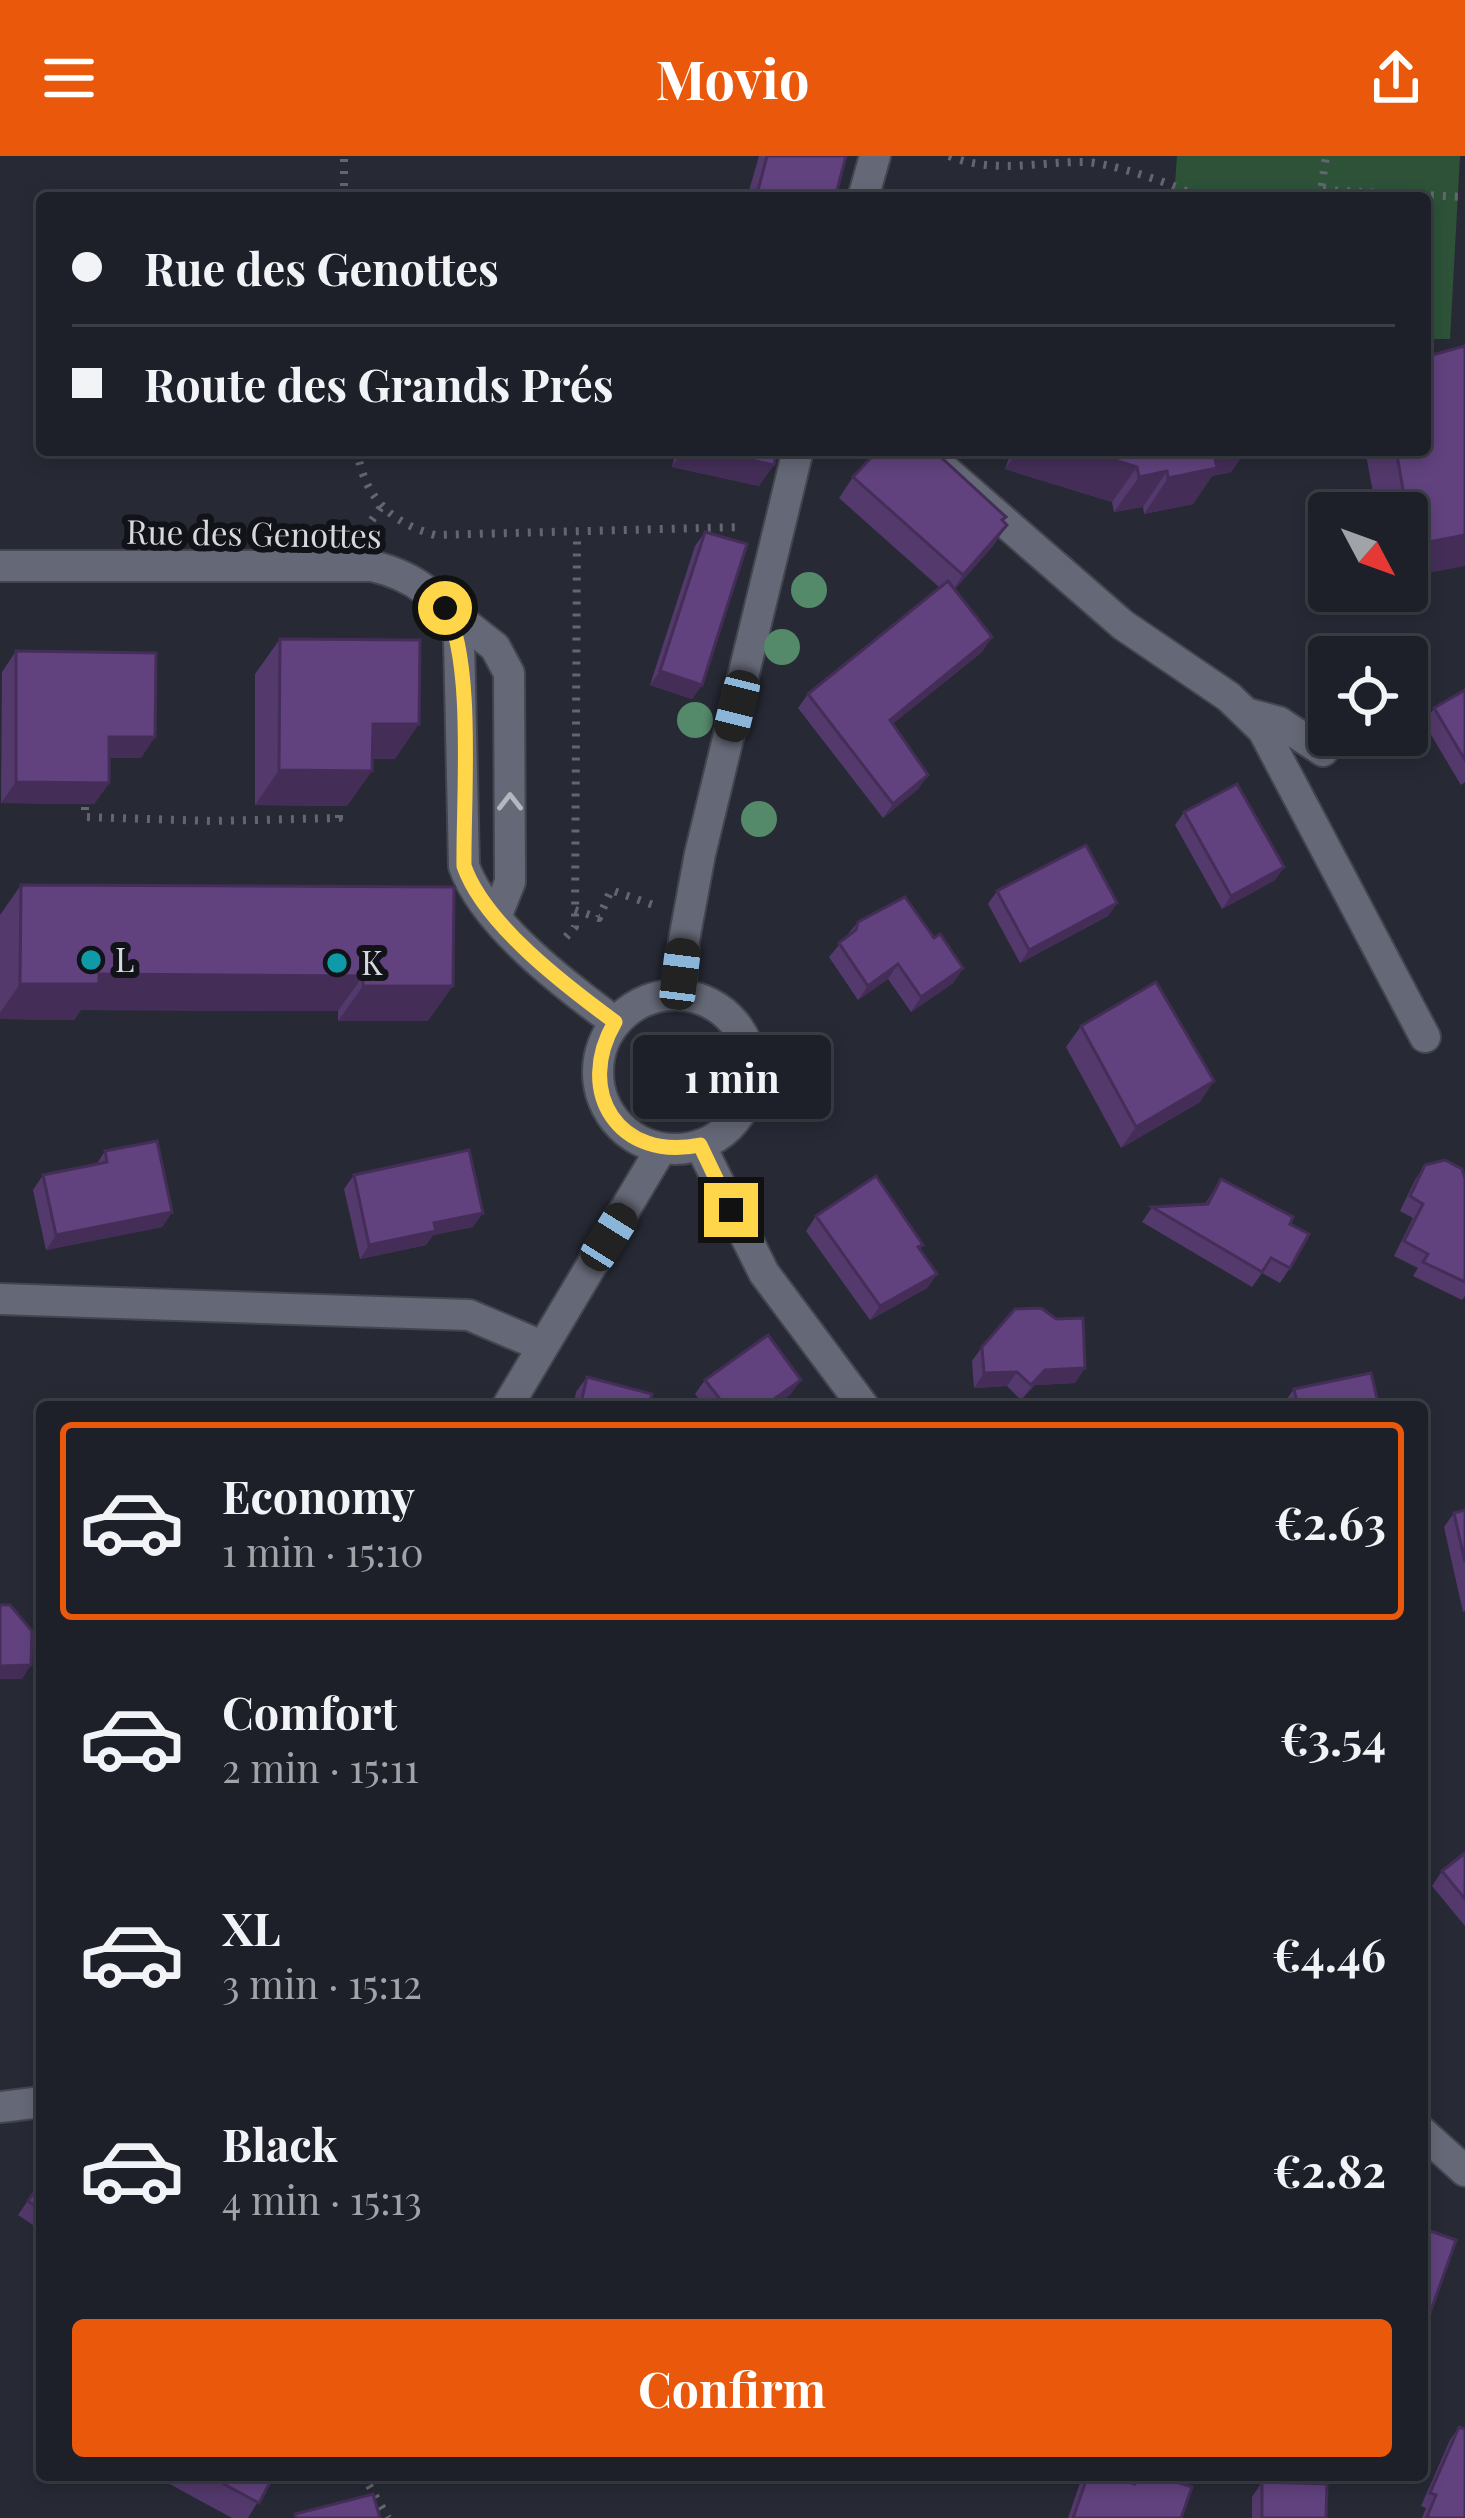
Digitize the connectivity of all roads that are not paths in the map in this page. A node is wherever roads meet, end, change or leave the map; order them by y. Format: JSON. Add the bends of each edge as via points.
{"nodes":[{"id":1,"x":875,"y":156,"type":"edge"},
{"id":2,"x":865,"y":192,"type":"edge"},
{"id":3,"x":797,"y":456,"type":"edge"},
{"id":4,"x":929,"y":456,"type":"edge"},
{"id":5,"x":0,"y":566,"type":"edge"},
{"id":6,"x":445,"y":608,"type":"junction"},
{"id":7,"x":1248,"y":714,"type":"junction"},
{"id":8,"x":1308,"y":741,"type":"edge"},
{"id":9,"x":496,"y":917,"type":"junction"},
{"id":10,"x":680,"y":994,"type":"junction"},
{"id":11,"x":615,"y":1022,"type":"junction"},
{"id":12,"x":1425,"y":1037,"type":"dead end"},
{"id":13,"x":700,"y":1145,"type":"junction"},
{"id":14,"x":662,"y":1149,"type":"junction"},
{"id":15,"x":0,"y":1299,"type":"edge"},
{"id":16,"x":542,"y":1346,"type":"junction"},
{"id":17,"x":510,"y":1401,"type":"edge"},
{"id":18,"x":860,"y":1401,"type":"edge"},
{"id":19,"x":36,"y":2103,"type":"edge"},
{"id":20,"x":0,"y":2107,"type":"edge"},
{"id":21,"x":1428,"y":2137,"type":"edge"},
{"id":22,"x":1465,"y":2171,"type":"edge"}],
"edges":[{"from":1,"to":2,"type":"street"},
{"from":3,"to":10,"type":"street","via":[[688,917]]},
{"from":4,"to":7,"type":"street","via":[[1123,625]]},
{"from":5,"to":6,"type":"street","name":"Rue des Genottes","via":[[372,566],[407,577]]},
{"from":6,"to":9,"type":"street","via":[[462,658],[464,866]]},
{"from":9,"to":6,"type":"street","name":"Rue des Genottes","one_way":true,"via":[[510,882],[508,673],[495,647]]},
{"from":7,"to":8,"type":"street"},
{"from":7,"to":12,"type":"street"},
{"from":9,"to":11,"type":"street"},
{"from":10,"to":11,"type":"street","via":[[646,1000]]},
{"from":10,"to":13,"type":"street","via":[[706,1000],[740,1028],[753,1070],[732,1125]]},
{"from":11,"to":14,"type":"street","via":[[598,1063],[605,1106],[619,1126]]},
{"from":13,"to":14,"type":"street"},
{"from":13,"to":18,"type":"street","via":[[764,1273]]},
{"from":14,"to":16,"type":"street"},
{"from":15,"to":16,"type":"street","via":[[469,1315]]},
{"from":16,"to":17,"type":"street"},
{"from":19,"to":20,"type":"street"},
{"from":21,"to":22,"type":"street"}]}
